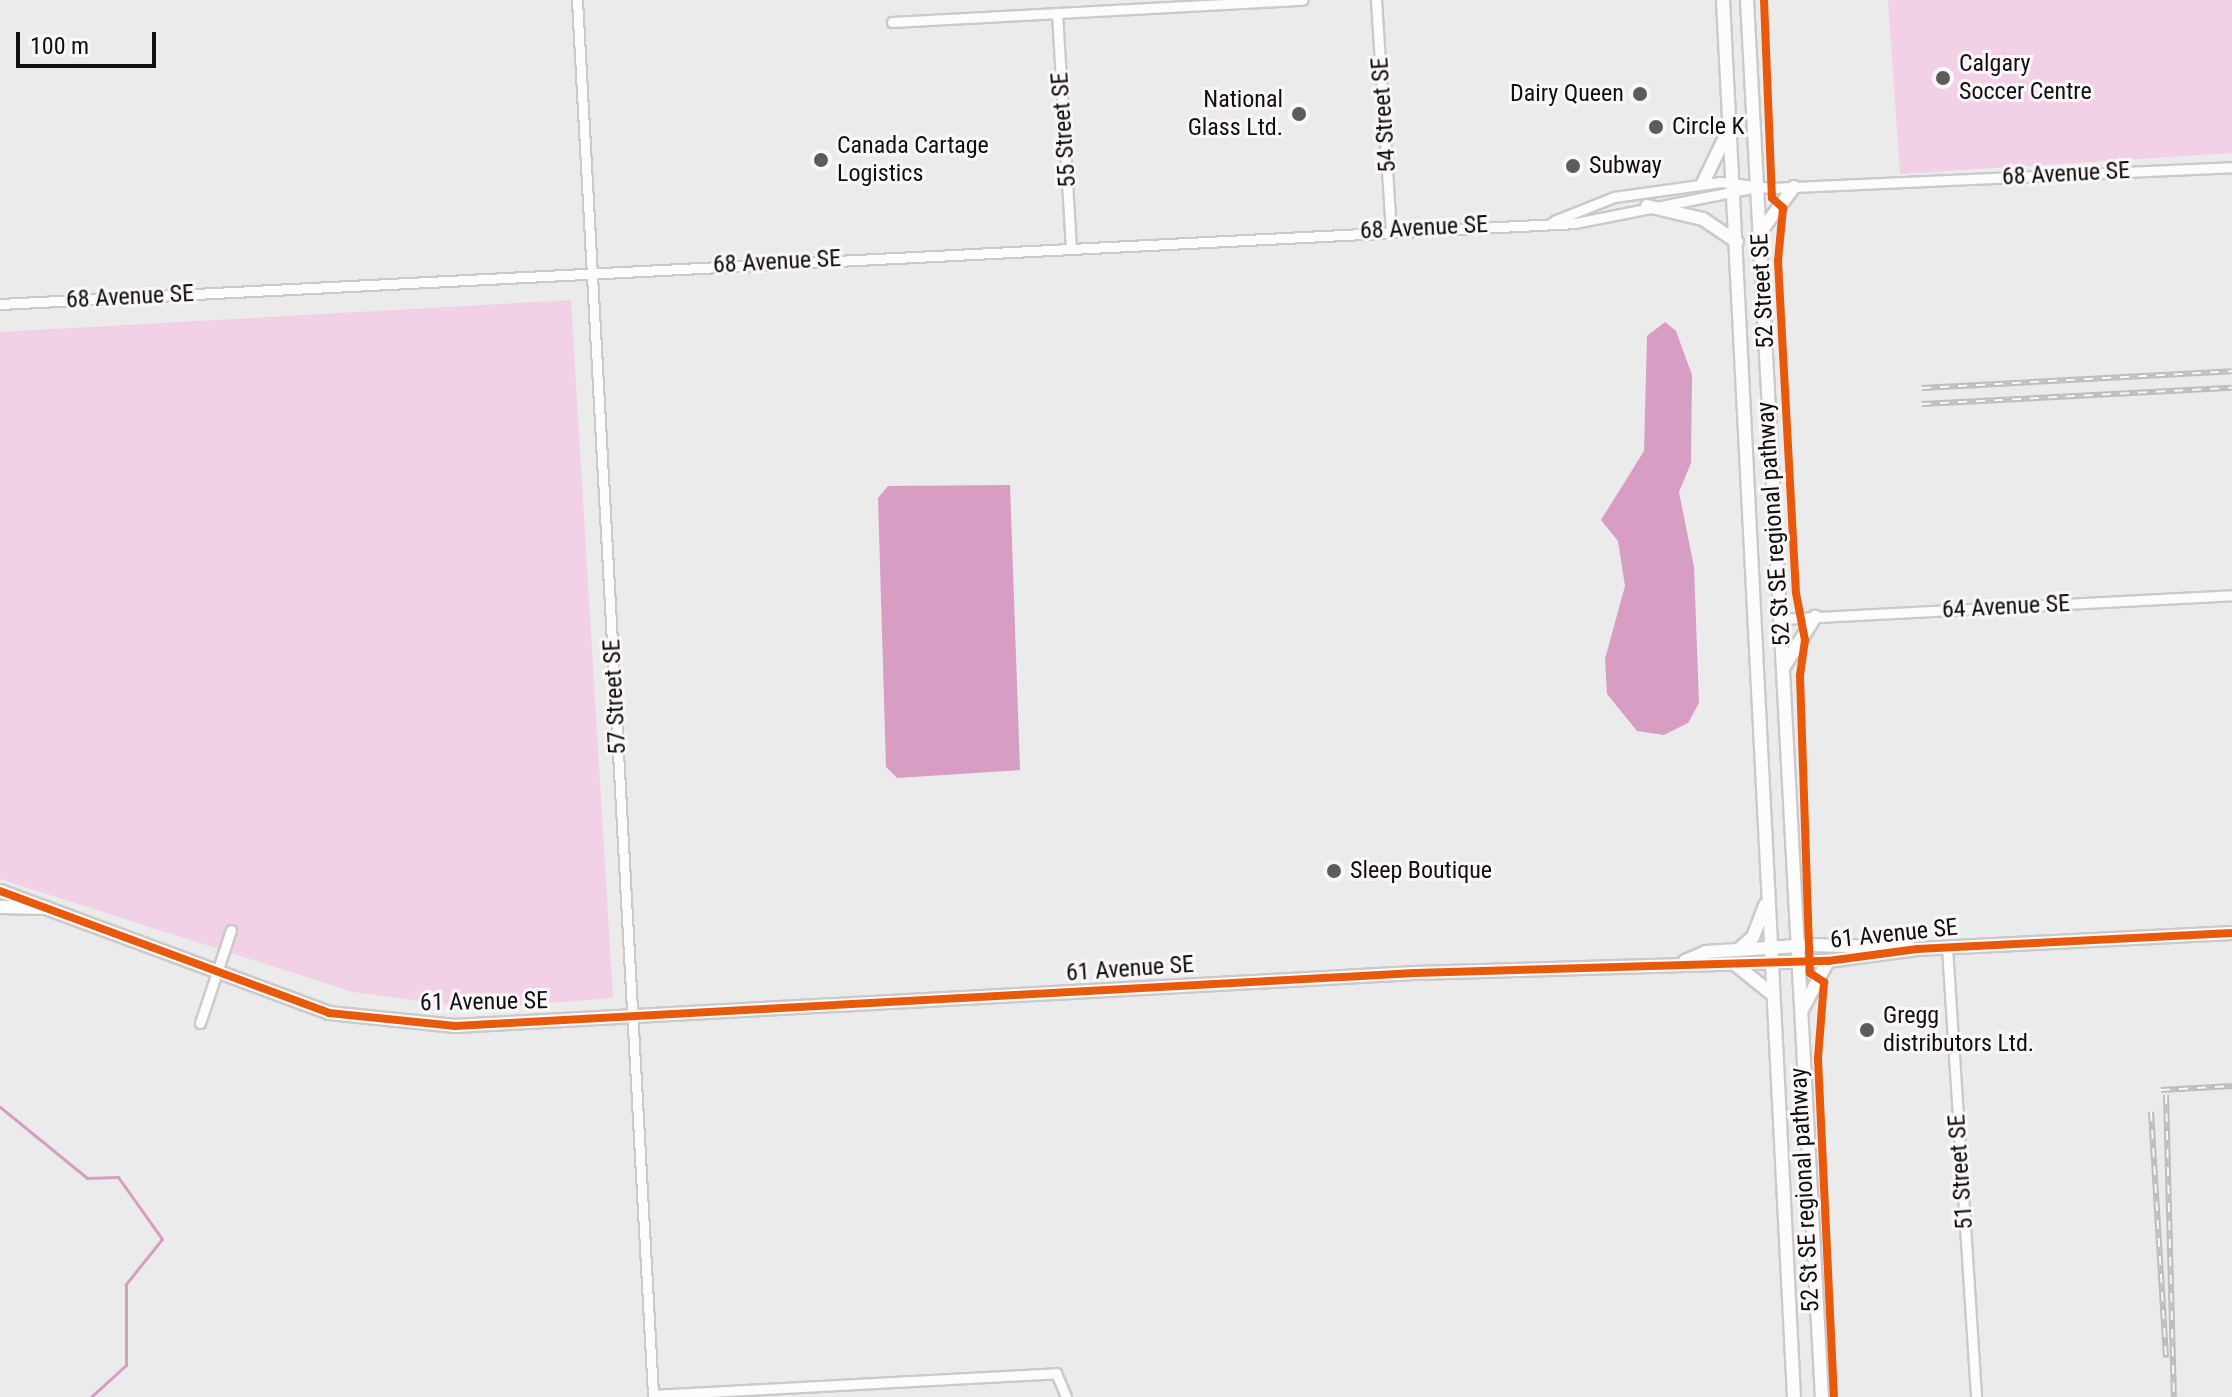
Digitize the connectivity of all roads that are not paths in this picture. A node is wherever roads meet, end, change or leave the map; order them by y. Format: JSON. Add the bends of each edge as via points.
{"nodes":[{"id":1,"x":577,"y":0,"type":"edge"},
{"id":2,"x":1302,"y":0,"type":"edge"},
{"id":3,"x":1376,"y":0,"type":"edge"},
{"id":4,"x":1723,"y":0,"type":"edge"},
{"id":5,"x":1747,"y":0,"type":"edge"},
{"id":6,"x":1057,"y":13,"type":"junction"},
{"id":7,"x":892,"y":22,"type":"dead end"},
{"id":8,"x":1731,"y":127,"type":"junction"},
{"id":9,"x":2232,"y":167,"type":"edge"},
{"id":10,"x":1735,"y":181,"type":"junction"},
{"id":11,"x":1703,"y":183,"type":"junction"},
{"id":12,"x":1757,"y":187,"type":"junction"},
{"id":13,"x":1794,"y":187,"type":"junction"},
{"id":14,"x":1735,"y":197,"type":"junction"},
{"id":15,"x":1647,"y":206,"type":"junction"},
{"id":16,"x":1554,"y":221,"type":"junction"},
{"id":17,"x":1391,"y":229,"type":"junction"},
{"id":18,"x":1760,"y":234,"type":"junction"},
{"id":19,"x":1737,"y":242,"type":"junction"},
{"id":20,"x":1071,"y":246,"type":"junction"},
{"id":21,"x":593,"y":272,"type":"junction"},
{"id":22,"x":0,"y":304,"type":"edge"},
{"id":23,"x":2232,"y":595,"type":"edge"},
{"id":24,"x":1815,"y":617,"type":"junction"},
{"id":25,"x":1780,"y":619,"type":"junction"},
{"id":26,"x":1784,"y":668,"type":"junction"},
{"id":27,"x":0,"y":891,"type":"edge"},
{"id":28,"x":1767,"y":898,"type":"junction"},
{"id":29,"x":0,"y":907,"type":"edge"},
{"id":30,"x":47,"y":908,"type":"junction"},
{"id":31,"x":231,"y":930,"type":"dead end"},
{"id":32,"x":2232,"y":933,"type":"edge"},
{"id":33,"x":1798,"y":946,"type":"junction"},
{"id":34,"x":1947,"y":947,"type":"junction"},
{"id":35,"x":1770,"y":949,"type":"junction"},
{"id":36,"x":1917,"y":949,"type":"junction"},
{"id":37,"x":1738,"y":950,"type":"junction"},
{"id":38,"x":1685,"y":961,"type":"junction"},
{"id":39,"x":1828,"y":961,"type":"junction"},
{"id":40,"x":1799,"y":962,"type":"junction"},
{"id":41,"x":1771,"y":964,"type":"junction"},
{"id":42,"x":1736,"y":965,"type":"junction"},
{"id":43,"x":217,"y":973,"type":"junction"},
{"id":44,"x":1773,"y":995,"type":"junction"},
{"id":45,"x":1802,"y":1011,"type":"junction"},
{"id":46,"x":632,"y":1018,"type":"junction"},
{"id":47,"x":200,"y":1023,"type":"dead end"},
{"id":48,"x":1066,"y":1397,"type":"edge"},
{"id":49,"x":1794,"y":1397,"type":"edge"},
{"id":50,"x":1822,"y":1397,"type":"edge"},
{"id":51,"x":1976,"y":1397,"type":"edge"}],
"edges":[{"from":1,"to":21,"type":"street","name":"57 Street SE"},
{"from":2,"to":6,"type":"street"},
{"from":3,"to":17,"type":"street","name":"54 Street SE"},
{"from":4,"to":8,"type":"main road","name":"52 Street SE"},
{"from":5,"to":12,"type":"main road","name":"52 Street SE"},
{"from":6,"to":7,"type":"street"},
{"from":6,"to":20,"type":"street","name":"55 Street SE"},
{"from":8,"to":10,"type":"main road","name":"52 Street SE"},
{"from":8,"to":11,"type":"main road"},
{"from":9,"to":13,"type":"street","name":"68 Avenue SE"},
{"from":10,"to":11,"type":"street","name":"68 Avenue SE"},
{"from":10,"to":12,"type":"street","name":"68 Avenue SE"},
{"from":10,"to":14,"type":"main road","name":"52 Street SE"},
{"from":11,"to":16,"type":"street","name":"68 Avenue SE","via":[[1614,197]]},
{"from":12,"to":13,"type":"street","name":"68 Avenue SE"},
{"from":12,"to":14,"type":"street","name":"68 Avenue SE"},
{"from":12,"to":18,"type":"main road","name":"52 Street SE"},
{"from":13,"to":18,"type":"main road"},
{"from":14,"to":15,"type":"street","name":"68 Avenue SE"},
{"from":14,"to":19,"type":"main road","name":"52 Street SE"},
{"from":15,"to":16,"type":"street","name":"68 Avenue SE","via":[[1575,223]]},
{"from":15,"to":19,"type":"main road","via":[[1703,219]]},
{"from":16,"to":17,"type":"street","name":"68 Avenue SE"},
{"from":17,"to":20,"type":"street","name":"68 Avenue SE"},
{"from":18,"to":25,"type":"main road","name":"52 Street SE"},
{"from":19,"to":28,"type":"main road","name":"52 Street SE"},
{"from":20,"to":21,"type":"street","name":"68 Avenue SE"},
{"from":21,"to":22,"type":"street","name":"68 Avenue SE"},
{"from":21,"to":46,"type":"street","name":"57 Street SE"},
{"from":23,"to":24,"type":"street","name":"64 Avenue SE"},
{"from":24,"to":25,"type":"street","name":"64 Avenue SE"},
{"from":24,"to":26,"type":"main road"},
{"from":25,"to":26,"type":"main road","name":"52 Street SE"},
{"from":26,"to":33,"type":"main road","name":"52 Street SE"},
{"from":27,"to":30,"type":"main road","name":"61 Avenue SE"},
{"from":28,"to":35,"type":"main road","name":"52 Street SE"},
{"from":28,"to":37,"type":"main road","via":[[1753,937]]},
{"from":29,"to":30,"type":"main road","name":"61 Avenue SE"},
{"from":30,"to":43,"type":"main road","name":"61 Avenue SE"},
{"from":31,"to":43,"type":"street"},
{"from":32,"to":34,"type":"main road","name":"61 Avenue SE"},
{"from":33,"to":35,"type":"main road","name":"61 Avenue SE"},
{"from":33,"to":36,"type":"main road","name":"61 Avenue SE"},
{"from":33,"to":40,"type":"main road","name":"52 Street SE"},
{"from":34,"to":36,"type":"main road","name":"61 Avenue SE"},
{"from":34,"to":51,"type":"street","name":"51 Street SE"},
{"from":35,"to":37,"type":"main road","name":"61 Avenue SE"},
{"from":35,"to":41,"type":"main road","name":"52 Street SE"},
{"from":36,"to":39,"type":"main road","name":"61 Avenue SE"},
{"from":37,"to":38,"type":"main road","name":"61 Avenue SE"},
{"from":38,"to":42,"type":"main road","name":"61 Avenue SE"},
{"from":38,"to":46,"type":"main road","name":"61 Avenue SE"},
{"from":39,"to":40,"type":"main road","name":"61 Avenue SE"},
{"from":39,"to":45,"type":"main road"},
{"from":40,"to":41,"type":"main road","name":"61 Avenue SE"},
{"from":40,"to":45,"type":"main road","name":"52 Street SE"},
{"from":41,"to":42,"type":"main road","name":"61 Avenue SE"},
{"from":41,"to":44,"type":"main road","name":"52 Street SE"},
{"from":42,"to":44,"type":"main road"},
{"from":43,"to":46,"type":"main road","name":"61 Avenue SE","via":[[329,1013],[414,1024]]},
{"from":43,"to":47,"type":"street"},
{"from":44,"to":49,"type":"main road","name":"52 Street SE"},
{"from":45,"to":50,"type":"main road","name":"52 Street SE"},
{"from":46,"to":48,"type":"street","name":"57 Street SE","via":[[653,1395],[1056,1373],[1065,1380]]}]}
